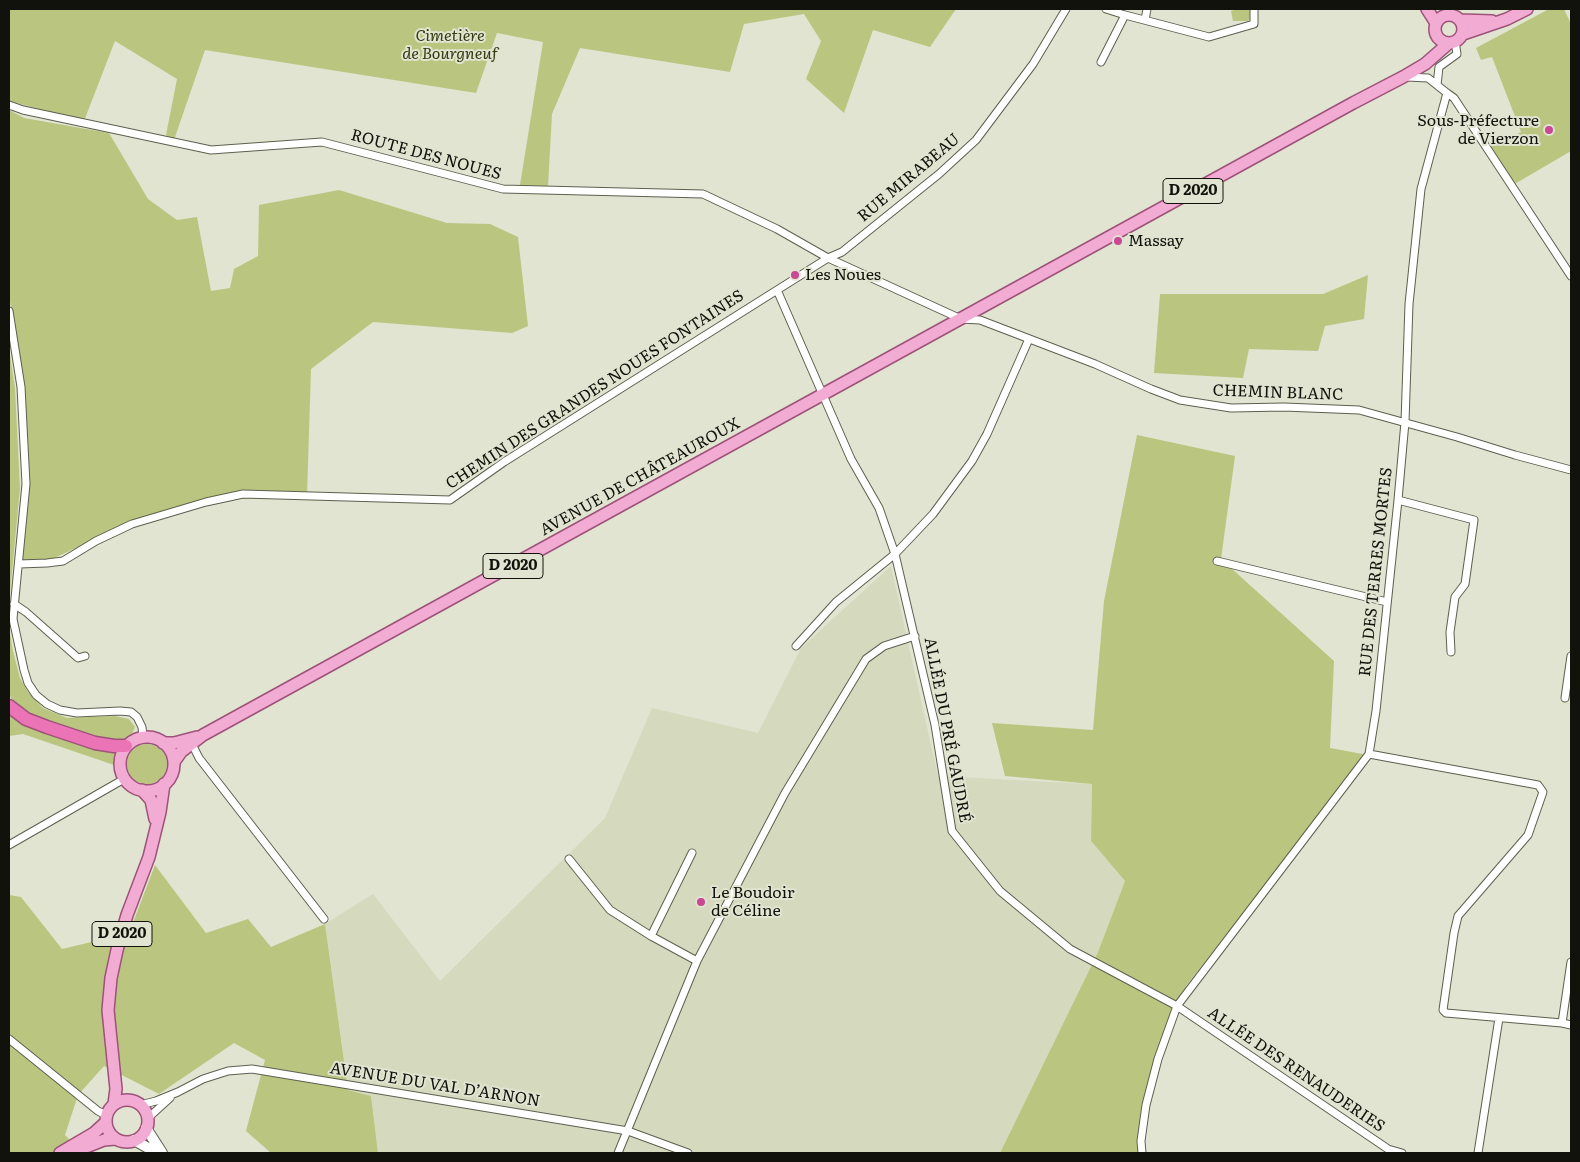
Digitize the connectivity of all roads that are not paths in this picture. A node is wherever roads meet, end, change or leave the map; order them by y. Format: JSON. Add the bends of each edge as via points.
{"nodes":[{"id":1,"x":1066,"y":9,"type":"edge"},
{"id":2,"x":1106,"y":9,"type":"edge"},
{"id":3,"x":1147,"y":9,"type":"edge"},
{"id":4,"x":1254,"y":9,"type":"edge"},
{"id":5,"x":1427,"y":9,"type":"edge"},
{"id":6,"x":1434,"y":9,"type":"edge"},
{"id":7,"x":1527,"y":9,"type":"edge"},
{"id":8,"x":1125,"y":15,"type":"junction"},
{"id":9,"x":1445,"y":15,"type":"junction"},
{"id":10,"x":1145,"y":20,"type":"junction"},
{"id":11,"x":1460,"y":20,"type":"junction"},
{"id":12,"x":1498,"y":22,"type":"junction"},
{"id":13,"x":1436,"y":23,"type":"junction"},
{"id":14,"x":1437,"y":36,"type":"junction"},
{"id":15,"x":1456,"y":39,"type":"junction"},
{"id":16,"x":1101,"y":62,"type":"dead end"},
{"id":17,"x":1426,"y":63,"type":"junction"},
{"id":18,"x":1403,"y":77,"type":"junction"},
{"id":19,"x":1428,"y":78,"type":"junction"},
{"id":20,"x":1437,"y":85,"type":"junction"},
{"id":21,"x":1447,"y":93,"type":"junction"},
{"id":22,"x":9,"y":105,"type":"edge"},
{"id":23,"x":828,"y":258,"type":"junction"},
{"id":24,"x":1571,"y":276,"type":"edge"},
{"id":25,"x":777,"y":290,"type":"junction"},
{"id":26,"x":9,"y":311,"type":"edge"},
{"id":27,"x":961,"y":319,"type":"junction"},
{"id":28,"x":1029,"y":339,"type":"junction"},
{"id":29,"x":822,"y":396,"type":"junction"},
{"id":30,"x":1405,"y":422,"type":"junction"},
{"id":31,"x":1571,"y":470,"type":"edge"},
{"id":32,"x":1398,"y":500,"type":"junction"},
{"id":33,"x":895,"y":554,"type":"junction"},
{"id":34,"x":1217,"y":560,"type":"dead end"},
{"id":35,"x":19,"y":564,"type":"junction"},
{"id":36,"x":1387,"y":602,"type":"junction"},
{"id":37,"x":14,"y":604,"type":"junction"},
{"id":38,"x":915,"y":636,"type":"junction"},
{"id":39,"x":796,"y":646,"type":"dead end"},
{"id":40,"x":1452,"y":652,"type":"dead end"},
{"id":41,"x":86,"y":656,"type":"dead end"},
{"id":42,"x":1571,"y":656,"type":"edge"},
{"id":43,"x":1565,"y":698,"type":"dead end"},
{"id":44,"x":9,"y":706,"type":"edge"},
{"id":45,"x":143,"y":738,"type":"junction"},
{"id":46,"x":190,"y":742,"type":"junction"},
{"id":47,"x":163,"y":743,"type":"junction"},
{"id":48,"x":126,"y":746,"type":"junction"},
{"id":49,"x":1369,"y":754,"type":"junction"},
{"id":50,"x":174,"y":762,"type":"junction"},
{"id":51,"x":124,"y":779,"type":"junction"},
{"id":52,"x":164,"y":784,"type":"junction"},
{"id":53,"x":142,"y":790,"type":"junction"},
{"id":54,"x":156,"y":828,"type":"junction"},
{"id":55,"x":9,"y":845,"type":"edge"},
{"id":56,"x":692,"y":853,"type":"dead end"},
{"id":57,"x":569,"y":860,"type":"dead end"},
{"id":58,"x":324,"y":919,"type":"dead end"},
{"id":59,"x":650,"y":936,"type":"junction"},
{"id":60,"x":697,"y":961,"type":"junction"},
{"id":61,"x":1571,"y":962,"type":"edge"},
{"id":62,"x":1176,"y":1006,"type":"junction"},
{"id":63,"x":1499,"y":1018,"type":"junction"},
{"id":64,"x":1562,"y":1023,"type":"junction"},
{"id":65,"x":1571,"y":1024,"type":"edge"},
{"id":66,"x":9,"y":1039,"type":"edge"},
{"id":67,"x":110,"y":1043,"type":"junction"},
{"id":68,"x":178,"y":1092,"type":"junction"},
{"id":69,"x":136,"y":1102,"type":"junction"},
{"id":70,"x":114,"y":1104,"type":"junction"},
{"id":71,"x":106,"y":1119,"type":"junction"},
{"id":72,"x":147,"y":1123,"type":"junction"},
{"id":73,"x":628,"y":1131,"type":"junction"},
{"id":74,"x":115,"y":1139,"type":"junction"},
{"id":75,"x":134,"y":1140,"type":"junction"},
{"id":76,"x":60,"y":1153,"type":"edge"},
{"id":77,"x":71,"y":1153,"type":"edge"},
{"id":78,"x":157,"y":1153,"type":"edge"},
{"id":79,"x":162,"y":1153,"type":"edge"},
{"id":80,"x":618,"y":1153,"type":"edge"},
{"id":81,"x":688,"y":1153,"type":"edge"},
{"id":82,"x":1142,"y":1153,"type":"edge"},
{"id":83,"x":1402,"y":1153,"type":"edge"},
{"id":84,"x":1478,"y":1153,"type":"edge"}],
"edges":[{"from":1,"to":23,"type":"street","name":"RUE MIRABEAU","via":[[1033,64],[976,140],[842,252]]},
{"from":2,"to":8,"type":"street"},
{"from":3,"to":10,"type":"street"},
{"from":4,"to":10,"type":"street","via":[[1254,24],[1209,37]]},
{"from":5,"to":13,"type":"main road"},
{"from":6,"to":9,"type":"main road"},
{"from":7,"to":12,"type":"main road"},
{"from":8,"to":10,"type":"street"},
{"from":8,"to":16,"type":"street"},
{"from":9,"to":11,"type":"main road","via":[[1453,15]]},
{"from":9,"to":13,"type":"main road"},
{"from":11,"to":12,"type":"main road"},
{"from":11,"to":15,"type":"main road","via":[[1463,24]]},
{"from":12,"to":15,"type":"main road"},
{"from":13,"to":14,"type":"main road"},
{"from":14,"to":15,"type":"main road","via":[[1442,41]]},
{"from":14,"to":17,"type":"main road"},
{"from":15,"to":17,"type":"main road","number":"D 2020"},
{"from":15,"to":20,"type":"street","via":[[1457,54],[1439,67]]},
{"from":17,"to":18,"type":"main road","number":"D 2020"},
{"from":17,"to":19,"type":"street"},
{"from":18,"to":19,"type":"street"},
{"from":18,"to":27,"type":"main road","number":"D 2020"},
{"from":19,"to":20,"type":"street"},
{"from":20,"to":21,"type":"street"},
{"from":21,"to":24,"type":"street","via":[[1454,98]]},
{"from":21,"to":30,"type":"street","name":"RUE DES TERRES MORTES","via":[[1421,189],[1409,304]]},
{"from":22,"to":23,"type":"street","name":"ROUTE DES NOUES","via":[[211,150],[322,142],[503,190],[703,194],[777,229]]},
{"from":23,"to":25,"type":"street","name":"CHEMIN DES GRANDES NOUES FONTAINES"},
{"from":23,"to":27,"type":"street","name":"ROUTE DES NOUES"},
{"from":25,"to":29,"type":"street","name":"ALLÉE DU PRÉ GAUDRÉ"},
{"from":25,"to":35,"type":"street","name":"CHEMIN DES GRANDES NOUES FONTAINES","via":[[504,462],[450,500],[243,494],[132,524],[96,540],[63,561]]},
{"from":26,"to":35,"type":"street","via":[[21,387],[26,484]]},
{"from":27,"to":28,"type":"street","name":"CHEMIN BLANC","via":[[980,320]]},
{"from":27,"to":29,"type":"main road","name":"AVENUE DE CHÂTEAUROUX","number":"D 2020"},
{"from":28,"to":30,"type":"street","name":"CHEMIN BLANC","via":[[1180,400],[1231,408],[1358,410]]},
{"from":28,"to":33,"type":"street","via":[[972,461],[933,514]]},
{"from":29,"to":33,"type":"street","name":"ALLÉE DU PRÉ GAUDRÉ","via":[[851,459],[879,508]]},
{"from":29,"to":46,"type":"main road","name":"AVENUE DE CHÂTEAUROUX","number":"D 2020"},
{"from":30,"to":31,"type":"street","name":"CHEMIN BLANC"},
{"from":30,"to":32,"type":"street","name":"RUE DES TERRES MORTES"},
{"from":32,"to":36,"type":"street","name":"RUE DES TERRES MORTES"},
{"from":32,"to":40,"type":"street","via":[[1474,520],[1465,584],[1455,597],[1450,632]]},
{"from":33,"to":38,"type":"street","name":"ALLÉE DU PRÉ GAUDRÉ"},
{"from":33,"to":39,"type":"street","via":[[836,602]]},
{"from":34,"to":36,"type":"street"},
{"from":35,"to":37,"type":"street"},
{"from":36,"to":49,"type":"street","name":"RUE DES TERRES MORTES"},
{"from":37,"to":41,"type":"street","via":[[78,658]]},
{"from":37,"to":45,"type":"street","via":[[14,627],[24,670],[36,695],[60,710],[77,713],[130,712],[138,717]]},
{"from":38,"to":60,"type":"street","via":[[884,646],[866,659],[785,793]]},
{"from":38,"to":62,"type":"street","name":"ALLÉE DU PRÉ GAUDRÉ","via":[[935,725],[952,831],[1000,891],[1070,949]]},
{"from":42,"to":43,"type":"street"},
{"from":44,"to":48,"type":"highway","via":[[26,719],[47,727],[95,743]]},
{"from":45,"to":47,"type":"main road","via":[[153,737]]},
{"from":45,"to":48,"type":"main road"},
{"from":46,"to":47,"type":"main road","number":"D 2020"},
{"from":46,"to":50,"type":"main road","number":"D 2020"},
{"from":46,"to":58,"type":"street"},
{"from":47,"to":50,"type":"main road"},
{"from":48,"to":51,"type":"main road","via":[[120,767]]},
{"from":49,"to":62,"type":"street","name":"RUE DES TERRES MORTES"},
{"from":49,"to":63,"type":"street","via":[[1538,785],[1543,792],[1528,834],[1458,916],[1454,933],[1443,1010],[1446,1013]]},
{"from":50,"to":52,"type":"main road","via":[[172,775]]},
{"from":51,"to":53,"type":"main road"},
{"from":51,"to":55,"type":"street"},
{"from":52,"to":53,"type":"main road"},
{"from":52,"to":54,"type":"main road","number":"D 2020"},
{"from":53,"to":54,"type":"main road","number":"D 2020","via":[[151,800]]},
{"from":54,"to":67,"type":"main road","number":"D 2020","via":[[149,858],[127,915],[111,978],[108,1010]]},
{"from":56,"to":59,"type":"street"},
{"from":57,"to":59,"type":"street","via":[[610,910]]},
{"from":59,"to":60,"type":"street"},
{"from":60,"to":73,"type":"street"},
{"from":61,"to":64,"type":"street"},
{"from":62,"to":82,"type":"street","name":"RUE DES TERRES MORTES","via":[[1146,1105]]},
{"from":62,"to":83,"type":"street","name":"ALLÉE DES RENAUDERIES","via":[[1388,1149]]},
{"from":63,"to":64,"type":"street"},
{"from":63,"to":84,"type":"street"},
{"from":64,"to":65,"type":"street"},
{"from":66,"to":71,"type":"street"},
{"from":67,"to":69,"type":"main road","number":"D 2020","via":[[122,1084]]},
{"from":67,"to":70,"type":"main road","number":"D 2020","via":[[116,1089]]},
{"from":68,"to":69,"type":"street","name":"AVENUE DU VAL D’ARNON","via":[[156,1101]]},
{"from":68,"to":72,"type":"street","name":"AVENUE DU VAL D’ARNON","via":[[160,1106]]},
{"from":68,"to":73,"type":"street","name":"AVENUE DU VAL D’ARNON","via":[[228,1071],[252,1069]]},
{"from":69,"to":70,"type":"main road"},
{"from":69,"to":72,"type":"main road"},
{"from":70,"to":71,"type":"main road"},
{"from":71,"to":74,"type":"main road","via":[[108,1131]]},
{"from":71,"to":76,"type":"main road","via":[[94,1133]]},
{"from":72,"to":75,"type":"main road","via":[[142,1136]]},
{"from":72,"to":79,"type":"street"},
{"from":73,"to":80,"type":"street"},
{"from":73,"to":81,"type":"street","name":"AVENUE DU VAL D’ARNON"},
{"from":74,"to":75,"type":"main road"},
{"from":74,"to":77,"type":"main road"},
{"from":75,"to":78,"type":"street"}]}
